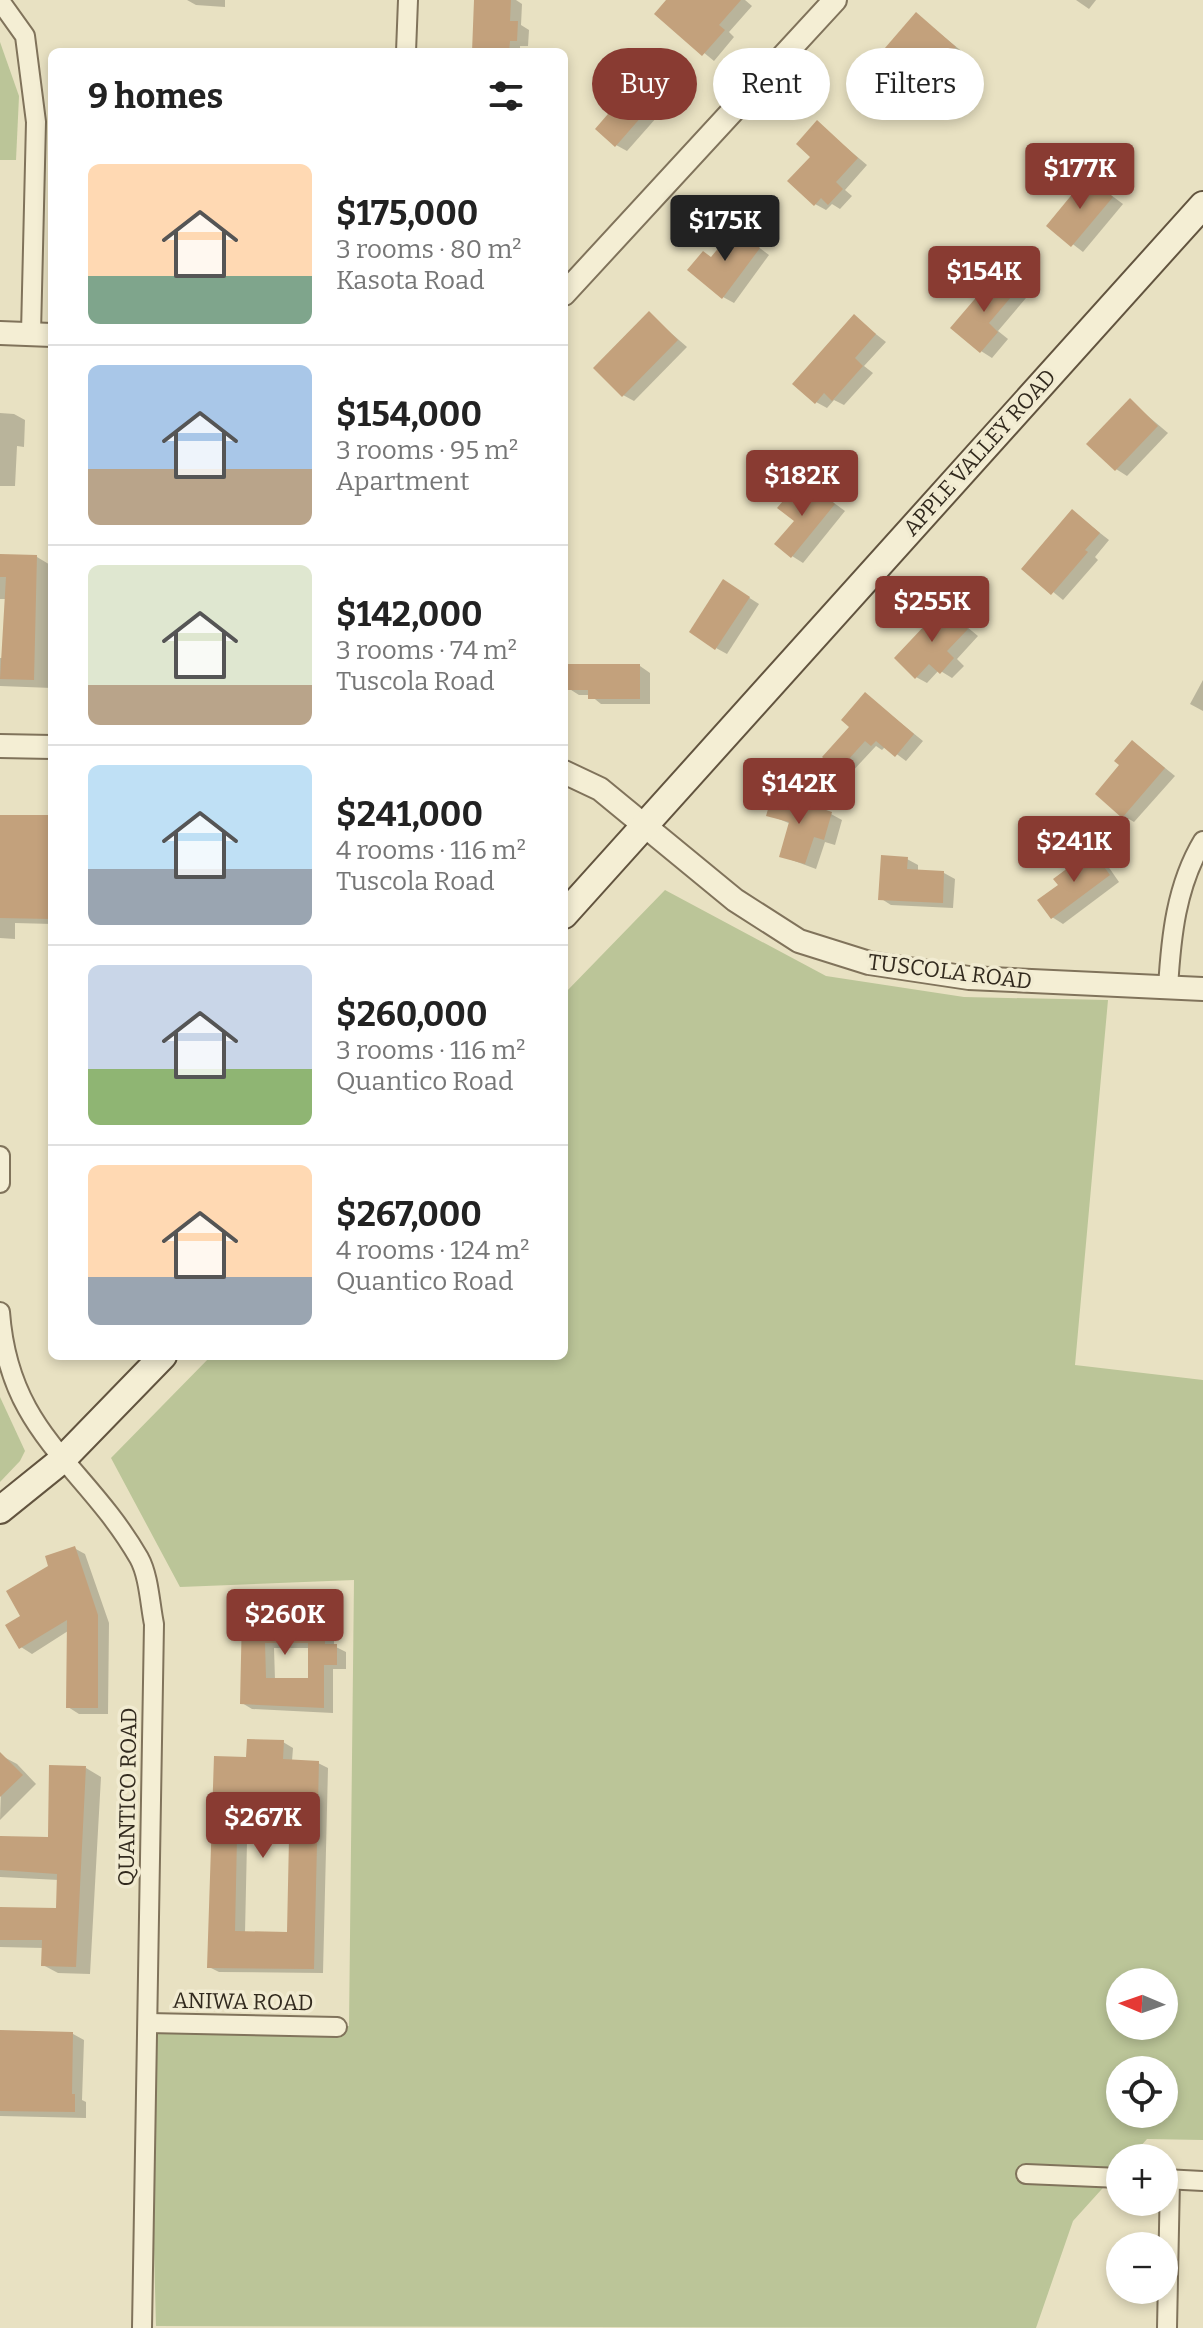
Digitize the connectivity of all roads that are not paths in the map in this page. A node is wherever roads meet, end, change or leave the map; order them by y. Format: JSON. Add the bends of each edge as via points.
{"nodes":[{"id":1,"x":408,"y":0,"type":"edge"},
{"id":2,"x":835,"y":0,"type":"edge"},
{"id":3,"x":0,"y":1,"type":"edge"},
{"id":4,"x":406,"y":48,"type":"edge"},
{"id":5,"x":1203,"y":205,"type":"edge"},
{"id":6,"x":568,"y":290,"type":"edge"},
{"id":7,"x":0,"y":333,"type":"edge"},
{"id":8,"x":41,"y":334,"type":"edge"},
{"id":9,"x":0,"y":746,"type":"edge"},
{"id":10,"x":48,"y":747,"type":"edge"},
{"id":11,"x":568,"y":774,"type":"edge"},
{"id":12,"x":644,"y":824,"type":"junction"},
{"id":13,"x":1203,"y":841,"type":"edge"},
{"id":14,"x":568,"y":910,"type":"edge"},
{"id":15,"x":1168,"y":988,"type":"junction"},
{"id":16,"x":1203,"y":989,"type":"edge"},
{"id":17,"x":0,"y":1156,"type":"edge"},
{"id":18,"x":0,"y":1183,"type":"edge"},
{"id":19,"x":0,"y":1312,"type":"edge"},
{"id":20,"x":159,"y":1360,"type":"edge"},
{"id":21,"x":62,"y":1460,"type":"junction"},
{"id":22,"x":0,"y":1510,"type":"edge"},
{"id":23,"x":148,"y":2023,"type":"junction"},
{"id":24,"x":337,"y":2027,"type":"dead end"},
{"id":25,"x":1026,"y":2174,"type":"dead end"},
{"id":26,"x":1106,"y":2177,"type":"edge"},
{"id":27,"x":1178,"y":2180,"type":"edge"},
{"id":28,"x":1203,"y":2181,"type":"edge"},
{"id":29,"x":1167,"y":2216,"type":"edge"},
{"id":30,"x":142,"y":2328,"type":"edge"},
{"id":31,"x":1167,"y":2328,"type":"edge"}],
"edges":[{"from":1,"to":4,"type":"street"},
{"from":2,"to":6,"type":"street"},
{"from":3,"to":8,"type":"street","via":[[25,36],[36,122]]},
{"from":5,"to":12,"type":"main road","name":"APPLE VALLEY ROAD"},
{"from":7,"to":8,"type":"street"},
{"from":9,"to":10,"type":"street"},
{"from":11,"to":12,"type":"street","name":"TUSCOLA ROAD","via":[[600,789]]},
{"from":12,"to":14,"type":"main road","name":"APPLE VALLEY ROAD"},
{"from":12,"to":15,"type":"street","name":"TUSCOLA ROAD","via":[[735,900],[786,933],[869,963],[969,978]]},
{"from":13,"to":15,"type":"street","via":[[1179,895]]},
{"from":15,"to":16,"type":"street","name":"TUSCOLA ROAD"},
{"from":17,"to":18,"type":"street"},
{"from":19,"to":21,"type":"street","name":"QUANTICO ROAD","via":[[3,1351],[22,1405]]},
{"from":20,"to":21,"type":"main road"},
{"from":21,"to":22,"type":"main road"},
{"from":21,"to":23,"type":"street","name":"QUANTICO ROAD","via":[[141,1561],[154,1624]]},
{"from":23,"to":24,"type":"street","name":"ANIWA ROAD"},
{"from":23,"to":30,"type":"street","name":"QUANTICO ROAD"},
{"from":25,"to":26,"type":"street"},
{"from":27,"to":28,"type":"street"},
{"from":29,"to":31,"type":"street"}]}
